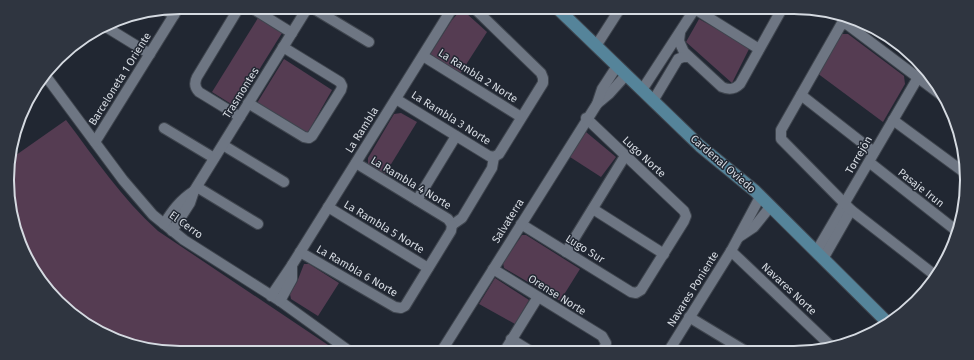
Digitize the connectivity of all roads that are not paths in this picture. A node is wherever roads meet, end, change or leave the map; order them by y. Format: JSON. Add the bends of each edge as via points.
{"nodes":[{"id":1,"x":174,"y":14,"type":"edge"},
{"id":2,"x":235,"y":14,"type":"edge"},
{"id":3,"x":261,"y":14,"type":"edge"},
{"id":4,"x":304,"y":14,"type":"edge"},
{"id":5,"x":323,"y":14,"type":"edge"},
{"id":6,"x":449,"y":14,"type":"edge"},
{"id":7,"x":479,"y":14,"type":"edge"},
{"id":8,"x":563,"y":14,"type":"edge"},
{"id":9,"x":617,"y":14,"type":"edge"},
{"id":10,"x":692,"y":14,"type":"edge"},
{"id":11,"x":705,"y":14,"type":"edge"},
{"id":12,"x":779,"y":14,"type":"edge"},
{"id":13,"x":110,"y":30,"type":"edge"},
{"id":14,"x":292,"y":33,"type":"junction"},
{"id":15,"x":680,"y":33,"type":"junction"},
{"id":16,"x":370,"y":42,"type":"dead end"},
{"id":17,"x":596,"y":46,"type":"junction"},
{"id":18,"x":283,"y":47,"type":"junction"},
{"id":19,"x":759,"y":49,"type":"junction"},
{"id":20,"x":150,"y":54,"type":"junction"},
{"id":21,"x":423,"y":56,"type":"junction"},
{"id":22,"x":689,"y":57,"type":"junction"},
{"id":23,"x":617,"y":66,"type":"junction"},
{"id":24,"x":920,"y":74,"type":"edge"},
{"id":25,"x":626,"y":75,"type":"junction"},
{"id":26,"x":49,"y":78,"type":"edge"},
{"id":27,"x":927,"y":81,"type":"edge"},
{"id":28,"x":642,"y":90,"type":"junction"},
{"id":29,"x":800,"y":95,"type":"junction"},
{"id":30,"x":396,"y":99,"type":"junction"},
{"id":31,"x":653,"y":101,"type":"junction"},
{"id":32,"x":248,"y":103,"type":"junction"},
{"id":33,"x":596,"y":104,"type":"junction"},
{"id":34,"x":240,"y":117,"type":"junction"},
{"id":35,"x":521,"y":117,"type":"junction"},
{"id":36,"x":586,"y":118,"type":"junction"},
{"id":37,"x":893,"y":120,"type":"junction"},
{"id":38,"x":164,"y":128,"type":"dead end"},
{"id":39,"x":456,"y":136,"type":"junction"},
{"id":40,"x":95,"y":142,"type":"junction"},
{"id":41,"x":223,"y":145,"type":"junction"},
{"id":42,"x":874,"y":152,"type":"junction"},
{"id":43,"x":625,"y":156,"type":"junction"},
{"id":44,"x":494,"y":157,"type":"junction"},
{"id":45,"x":214,"y":158,"type":"junction"},
{"id":46,"x":869,"y":162,"type":"junction"},
{"id":47,"x":356,"y":163,"type":"junction"},
{"id":48,"x":960,"y":170,"type":"edge"},
{"id":49,"x":284,"y":182,"type":"dead end"},
{"id":50,"x":195,"y":189,"type":"junction"},
{"id":51,"x":760,"y":197,"type":"junction"},
{"id":52,"x":417,"y":200,"type":"junction"},
{"id":53,"x":328,"y":207,"type":"junction"},
{"id":54,"x":770,"y":207,"type":"junction"},
{"id":55,"x":848,"y":207,"type":"junction"},
{"id":56,"x":592,"y":209,"type":"junction"},
{"id":57,"x":164,"y":224,"type":"junction"},
{"id":58,"x":258,"y":224,"type":"dead end"},
{"id":59,"x":521,"y":224,"type":"junction"},
{"id":60,"x":452,"y":225,"type":"junction"},
{"id":61,"x":953,"y":228,"type":"edge"},
{"id":62,"x":172,"y":231,"type":"junction"},
{"id":63,"x":737,"y":238,"type":"junction"},
{"id":64,"x":731,"y":251,"type":"junction"},
{"id":65,"x":300,"y":252,"type":"junction"},
{"id":66,"x":566,"y":252,"type":"junction"},
{"id":67,"x":664,"y":254,"type":"junction"},
{"id":68,"x":819,"y":256,"type":"junction"},
{"id":69,"x":292,"y":265,"type":"junction"},
{"id":70,"x":428,"y":268,"type":"junction"},
{"id":71,"x":493,"y":269,"type":"junction"},
{"id":72,"x":932,"y":273,"type":"edge"},
{"id":73,"x":271,"y":296,"type":"junction"},
{"id":74,"x":538,"y":297,"type":"junction"},
{"id":75,"x":280,"y":302,"type":"junction"},
{"id":76,"x":689,"y":317,"type":"junction"},
{"id":77,"x":884,"y":319,"type":"edge"},
{"id":78,"x":511,"y":340,"type":"junction"},
{"id":79,"x":827,"y":343,"type":"edge"},
{"id":80,"x":342,"y":346,"type":"edge"},
{"id":81,"x":445,"y":346,"type":"edge"},
{"id":82,"x":508,"y":346,"type":"edge"},
{"id":83,"x":522,"y":346,"type":"edge"},
{"id":84,"x":605,"y":346,"type":"edge"},
{"id":85,"x":672,"y":346,"type":"edge"},
{"id":86,"x":737,"y":346,"type":"edge"}],
"edges":[{"from":1,"to":20,"type":"street","name":"Barceloneta 1 Oriente"},
{"from":2,"to":34,"type":"street","via":[[197,77],[195,85],[200,92]]},
{"from":3,"to":14,"type":"street"},
{"from":4,"to":14,"type":"street","name":"Trasmontes"},
{"from":5,"to":16,"type":"street"},
{"from":6,"to":21,"type":"street","name":"La Rambla"},
{"from":7,"to":35,"type":"street","via":[[541,73],[542,83]]},
{"from":8,"to":17,"type":"street","name":"Cardenal Oviedo"},
{"from":9,"to":17,"type":"street"},
{"from":10,"to":15,"type":"street"},
{"from":11,"to":19,"type":"street"},
{"from":12,"to":19,"type":"street"},
{"from":13,"to":20,"type":"street"},
{"from":14,"to":18,"type":"street","name":"Trasmontes"},
{"from":15,"to":22,"type":"street","via":[[680,44]]},
{"from":15,"to":28,"type":"street"},
{"from":17,"to":23,"type":"street","name":"Cardenal Oviedo"},
{"from":18,"to":32,"type":"street","name":"Trasmontes"},
{"from":18,"to":32,"type":"street","via":[[340,82],[341,90],[309,138]]},
{"from":19,"to":22,"type":"street","via":[[740,84],[732,89],[722,87]]},
{"from":20,"to":40,"type":"street","name":"Barceloneta 1 Oriente"},
{"from":21,"to":30,"type":"street","name":"La Rambla"},
{"from":21,"to":35,"type":"street","name":"La Rambla 2 Norte"},
{"from":22,"to":31,"type":"street","via":[[678,59]]},
{"from":23,"to":25,"type":"street","name":"Cardenal Oviedo"},
{"from":23,"to":33,"type":"street","name":"Salvaterra","via":[[602,89]]},
{"from":24,"to":27,"type":"street"},
{"from":24,"to":29,"type":"street","via":[[842,23]]},
{"from":24,"to":37,"type":"street","name":"Torrejón"},
{"from":25,"to":28,"type":"street","name":"Cardenal Oviedo"},
{"from":25,"to":33,"type":"street","name":"Salvaterra"},
{"from":26,"to":40,"type":"street","name":"El Cerro"},
{"from":28,"to":31,"type":"street","name":"Cardenal Oviedo"},
{"from":29,"to":42,"type":"street"},
{"from":29,"to":55,"type":"street","via":[[781,130],[781,139]]},
{"from":30,"to":39,"type":"street","name":"La Rambla 3 Norte"},
{"from":30,"to":47,"type":"street","name":"La Rambla"},
{"from":31,"to":51,"type":"street","name":"Cardenal Oviedo","via":[[700,146]]},
{"from":32,"to":34,"type":"street","name":"Trasmontes"},
{"from":33,"to":36,"type":"street","name":"Salvaterra"},
{"from":34,"to":41,"type":"street","name":"Trasmontes"},
{"from":35,"to":44,"type":"street","via":[[499,154]]},
{"from":36,"to":43,"type":"street","name":"Lugo Norte"},
{"from":36,"to":59,"type":"street","name":"Salvaterra"},
{"from":37,"to":42,"type":"street","name":"Torrejón"},
{"from":37,"to":48,"type":"street"},
{"from":38,"to":45,"type":"street"},
{"from":39,"to":44,"type":"street","name":"La Rambla 3 Norte"},
{"from":39,"to":52,"type":"street"},
{"from":40,"to":57,"type":"street","name":"El Cerro","via":[[133,193]]},
{"from":41,"to":45,"type":"street","name":"Trasmontes"},
{"from":41,"to":49,"type":"street"},
{"from":42,"to":46,"type":"street","name":"Torrejón"},
{"from":43,"to":56,"type":"street"},
{"from":43,"to":67,"type":"street","name":"Lugo Norte","via":[[685,213],[683,223]]},
{"from":44,"to":60,"type":"street","via":[[492,168],[462,218]]},
{"from":45,"to":50,"type":"street","name":"Trasmontes"},
{"from":46,"to":55,"type":"street","name":"Torrejón"},
{"from":46,"to":61,"type":"street","name":"Pasaje Irun"},
{"from":47,"to":52,"type":"street","name":"La Rambla 4 Norte"},
{"from":47,"to":53,"type":"street","name":"La Rambla"},
{"from":50,"to":57,"type":"street","name":"Trasmontes","via":[[176,206]]},
{"from":50,"to":58,"type":"street"},
{"from":50,"to":62,"type":"street","name":"Trasmontes","via":[[190,203]]},
{"from":51,"to":54,"type":"street","name":"Cardenal Oviedo"},
{"from":51,"to":63,"type":"street","name":"Navares Poniente"},
{"from":52,"to":60,"type":"street","name":"La Rambla 4 Norte","via":[[448,219]]},
{"from":53,"to":65,"type":"street","name":"La Rambla"},
{"from":53,"to":70,"type":"street","name":"La Rambla 5 Norte"},
{"from":54,"to":63,"type":"street","via":[[754,227]]},
{"from":54,"to":68,"type":"street","name":"Cardenal Oviedo"},
{"from":55,"to":68,"type":"street","name":"Torrejón"},
{"from":55,"to":72,"type":"street"},
{"from":56,"to":66,"type":"street"},
{"from":56,"to":67,"type":"street"},
{"from":57,"to":62,"type":"street","name":"El Cerro"},
{"from":59,"to":66,"type":"street","name":"Lugo Sur"},
{"from":59,"to":71,"type":"street","name":"Salvaterra"},
{"from":60,"to":70,"type":"street","via":[[451,232]]},
{"from":62,"to":73,"type":"street","name":"El Cerro"},
{"from":63,"to":64,"type":"street","name":"Navares Poniente"},
{"from":64,"to":76,"type":"street","name":"Navares Poniente"},
{"from":64,"to":79,"type":"street","name":"Navares Norte"},
{"from":65,"to":69,"type":"street","name":"La Rambla"},
{"from":65,"to":70,"type":"street","name":"La Rambla 6 Norte","via":[[395,307],[401,308],[405,306]]},
{"from":66,"to":67,"type":"street","name":"Lugo Sur","via":[[629,291],[636,292],[643,287]]},
{"from":68,"to":77,"type":"street","name":"Cardenal Oviedo"},
{"from":69,"to":73,"type":"street","name":"La Rambla"},
{"from":69,"to":75,"type":"street","name":"La Rambla","via":[[290,284]]},
{"from":71,"to":74,"type":"street","name":"Orense Norte"},
{"from":71,"to":81,"type":"street","name":"Salvaterra"},
{"from":73,"to":75,"type":"street","name":"El Cerro"},
{"from":74,"to":78,"type":"street"},
{"from":74,"to":84,"type":"street","name":"Orense Norte","via":[[602,336]]},
{"from":75,"to":80,"type":"street","name":"El Cerro"},
{"from":76,"to":85,"type":"street","name":"Navares Poniente"},
{"from":76,"to":86,"type":"street"},
{"from":78,"to":82,"type":"street"},
{"from":78,"to":83,"type":"street"}]}
